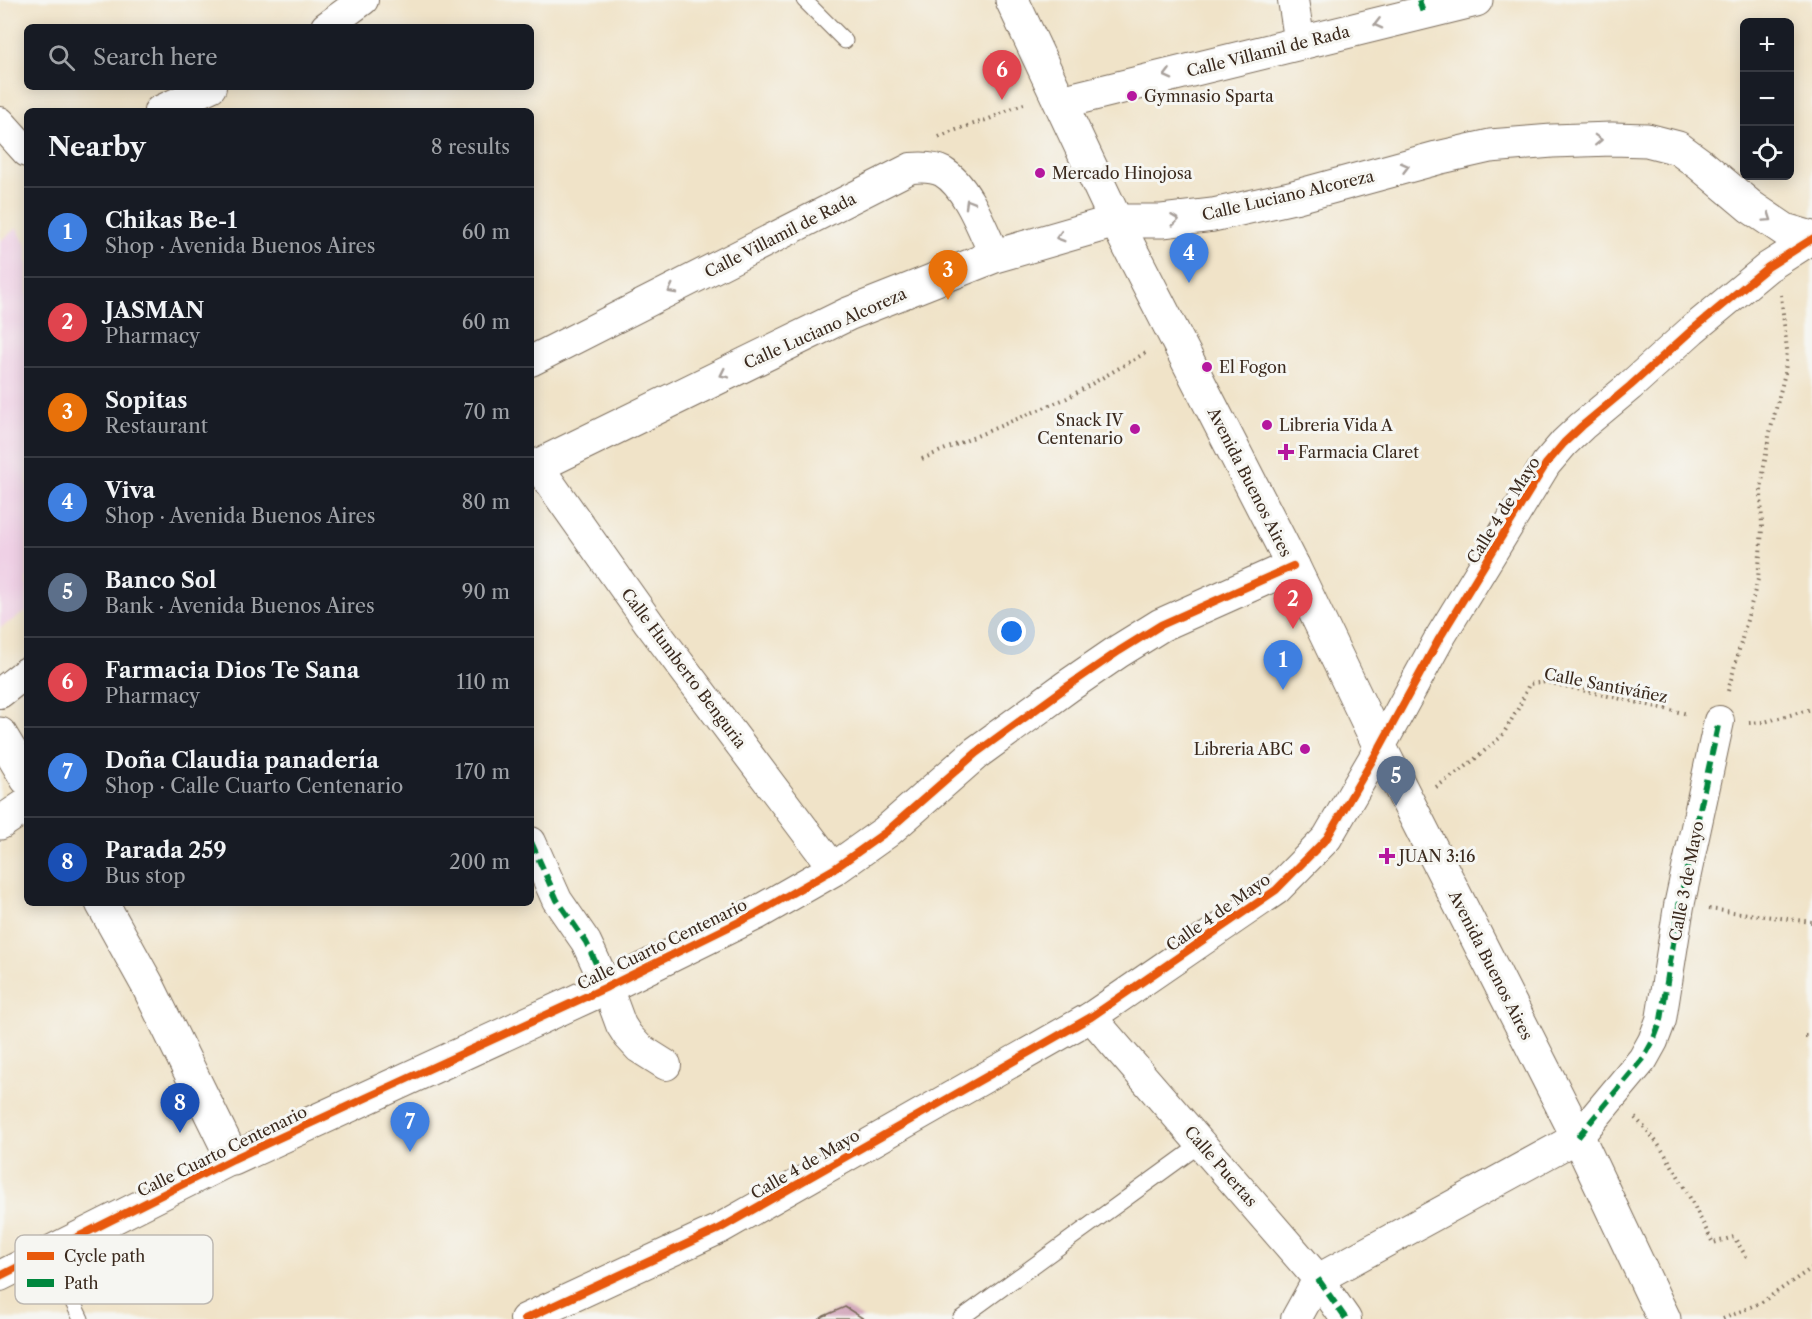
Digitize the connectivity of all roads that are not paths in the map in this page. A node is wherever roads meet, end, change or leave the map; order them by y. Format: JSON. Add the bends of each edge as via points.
{"nodes":[{"id":1,"x":363,"y":0,"type":"edge"},
{"id":2,"x":804,"y":0,"type":"edge"},
{"id":3,"x":1012,"y":0,"type":"edge"},
{"id":4,"x":1293,"y":0,"type":"edge"},
{"id":5,"x":1476,"y":0,"type":"edge"},
{"id":6,"x":1421,"y":7,"type":"edge"},
{"id":7,"x":330,"y":24,"type":"edge"},
{"id":8,"x":844,"y":42,"type":"dead end"},
{"id":9,"x":1300,"y":44,"type":"junction"},
{"id":10,"x":204,"y":90,"type":"edge"},
{"id":11,"x":1061,"y":102,"type":"junction"},
{"id":12,"x":166,"y":108,"type":"edge"},
{"id":13,"x":0,"y":122,"type":"edge"},
{"id":14,"x":24,"y":149,"type":"edge"},
{"id":15,"x":1116,"y":221,"type":"junction"},
{"id":16,"x":1812,"y":239,"type":"edge"},
{"id":17,"x":995,"y":256,"type":"junction"},
{"id":18,"x":534,"y":360,"type":"edge"},
{"id":19,"x":534,"y":467,"type":"edge"},
{"id":20,"x":1293,"y":566,"type":"junction"},
{"id":21,"x":24,"y":674,"type":"edge"},
{"id":22,"x":0,"y":693,"type":"edge"},
{"id":23,"x":1719,"y":721,"type":"road end"},
{"id":24,"x":0,"y":734,"type":"edge"},
{"id":25,"x":1380,"y":747,"type":"junction"},
{"id":26,"x":24,"y":774,"type":"edge"},
{"id":27,"x":24,"y":807,"type":"edge"},
{"id":28,"x":0,"y":823,"type":"edge"},
{"id":29,"x":534,"y":849,"type":"edge"},
{"id":30,"x":834,"y":869,"type":"junction"},
{"id":31,"x":104,"y":906,"type":"edge"},
{"id":32,"x":607,"y":987,"type":"junction"},
{"id":33,"x":1091,"y":1017,"type":"junction"},
{"id":34,"x":666,"y":1065,"type":"dead end"},
{"id":35,"x":1578,"y":1137,"type":"junction"},
{"id":36,"x":1201,"y":1144,"type":"junction"},
{"id":37,"x":233,"y":1159,"type":"junction"},
{"id":38,"x":80,"y":1235,"type":"edge"},
{"id":39,"x":15,"y":1268,"type":"edge"},
{"id":40,"x":0,"y":1276,"type":"edge"},
{"id":41,"x":1318,"y":1279,"type":"junction"},
{"id":42,"x":74,"y":1304,"type":"edge"},
{"id":43,"x":81,"y":1319,"type":"edge"},
{"id":44,"x":525,"y":1319,"type":"edge"},
{"id":45,"x":960,"y":1319,"type":"edge"},
{"id":46,"x":1296,"y":1319,"type":"edge"},
{"id":47,"x":1346,"y":1319,"type":"edge"},
{"id":48,"x":1665,"y":1319,"type":"edge"}],
"edges":[{"from":1,"to":7,"type":"street"},
{"from":2,"to":8,"type":"lane"},
{"from":3,"to":11,"type":"main road","name":"Avenida Buenos Aires"},
{"from":4,"to":9,"type":"street"},
{"from":5,"to":6,"type":"main road","name":"Calle Villamil de Rada"},
{"from":6,"to":9,"type":"main road","name":"Calle Villamil de Rada","one_way":true},
{"from":9,"to":11,"type":"main road","name":"Calle Villamil de Rada","one_way":true},
{"from":10,"to":12,"type":"street"},
{"from":11,"to":15,"type":"main road","name":"Avenida Buenos Aires"},
{"from":13,"to":14,"type":"street"},
{"from":15,"to":16,"type":"main road","name":"Calle Luciano Alcoreza","one_way":true,"via":[[1213,215],[1490,146],[1612,139],[1647,140],[1678,148],[1751,207],[1785,230]]},
{"from":15,"to":17,"type":"main road","name":"Calle Luciano Alcoreza","one_way":true},
{"from":15,"to":20,"type":"main road","name":"Avenida Buenos Aires"},
{"from":16,"to":25,"type":"street","name":"Calle 4 de Mayo","via":[[1768,267],[1582,426],[1546,464],[1439,639]]},
{"from":17,"to":18,"type":"street","name":"Calle Villamil de Rada","one_way":true,"via":[[953,180],[933,168],[911,168]]},
{"from":17,"to":19,"type":"main road","name":"Calle Luciano Alcoreza","one_way":true,"via":[[848,314]]},
{"from":19,"to":30,"type":"street","name":"Calle Humberto Benguria"},
{"from":20,"to":25,"type":"main road","name":"Avenida Buenos Aires"},
{"from":20,"to":30,"type":"main road","name":"Calle Cuarto Centenario","via":[[1161,626],[1119,651],[976,753],[886,832]]},
{"from":21,"to":22,"type":"street"},
{"from":23,"to":35,"type":"street","name":"Calle 3 de Mayo","via":[[1679,906],[1661,1020],[1643,1059]]},
{"from":24,"to":26,"type":"main road"},
{"from":25,"to":33,"type":"street","name":"Calle 4 de Mayo","via":[[1327,837],[1276,890]]},
{"from":25,"to":35,"type":"main road","name":"Avenida Buenos Aires"},
{"from":27,"to":28,"type":"main road"},
{"from":29,"to":32,"type":"street","via":[[557,900],[586,942]]},
{"from":30,"to":32,"type":"main road","name":"Calle Cuarto Centenario","via":[[757,913]]},
{"from":31,"to":37,"type":"main road","via":[[147,984]]},
{"from":32,"to":34,"type":"street","via":[[628,1036]]},
{"from":32,"to":37,"type":"main road","name":"Calle Cuarto Centenario"},
{"from":33,"to":36,"type":"street","name":"Calle Puertas"},
{"from":33,"to":44,"type":"street","name":"Calle 4 de Mayo","via":[[719,1229]]},
{"from":35,"to":41,"type":"street","name":"Calle 3 de Mayo"},
{"from":35,"to":48,"type":"main road","name":"Avenida Buenos Aires"},
{"from":36,"to":41,"type":"street","name":"Calle Puertas"},
{"from":36,"to":45,"type":"lane"},
{"from":37,"to":38,"type":"street","name":"Calle Cuarto Centenario"},
{"from":39,"to":40,"type":"street","name":"Calle Cuarto Centenario"},
{"from":41,"to":46,"type":"street"},
{"from":41,"to":47,"type":"street","name":"Calle Puertas"},
{"from":42,"to":43,"type":"lane"}]}
